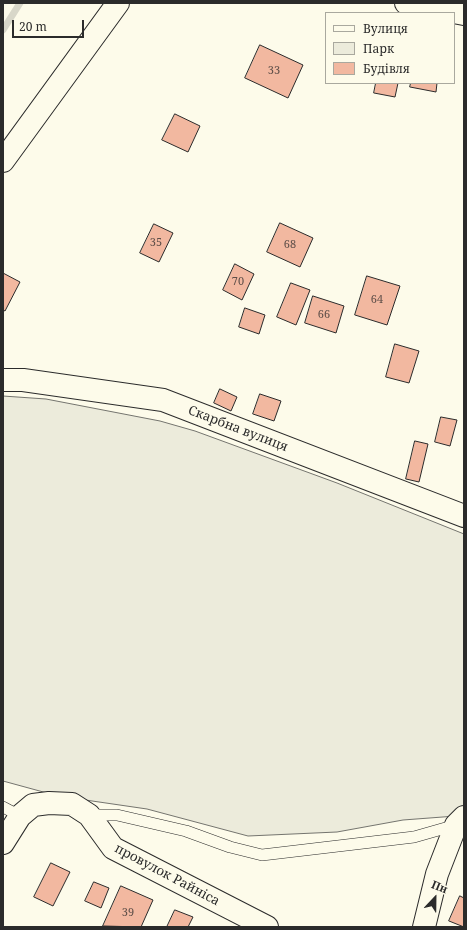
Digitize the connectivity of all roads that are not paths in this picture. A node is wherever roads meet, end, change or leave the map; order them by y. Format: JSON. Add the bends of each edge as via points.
{"nodes":[{"id":1,"x":118,"y":3,"type":"edge"},
{"id":2,"x":406,"y":3,"type":"edge"},
{"id":3,"x":453,"y":12,"type":"edge"},
{"id":4,"x":3,"y":161,"type":"edge"},
{"id":5,"x":3,"y":380,"type":"edge"},
{"id":6,"x":464,"y":516,"type":"edge"},
{"id":7,"x":12,"y":811,"type":"edge"},
{"id":8,"x":89,"y":815,"type":"junction"},
{"id":9,"x":460,"y":821,"type":"edge"},
{"id":10,"x":3,"y":843,"type":"edge"},
{"id":11,"x":267,"y":927,"type":"edge"},
{"id":12,"x":424,"y":927,"type":"edge"}],
"edges":[{"from":1,"to":4,"type":"street"},
{"from":2,"to":3,"type":"street"},
{"from":5,"to":6,"type":"street","name":"Скарбна вулиця","via":[[23,380],[163,400]]},
{"from":7,"to":8,"type":"street","name":"провулок Райніса","via":[[49,803],[72,804]]},
{"from":7,"to":10,"type":"street","name":"провулок Райніса"},
{"from":8,"to":9,"type":"lane","via":[[117,815],[186,831],[230,847],[262,855],[414,837]]},
{"from":8,"to":11,"type":"street","name":"провулок Райніса","via":[[113,848]]},
{"from":9,"to":12,"type":"street","via":[[437,874]]}]}
